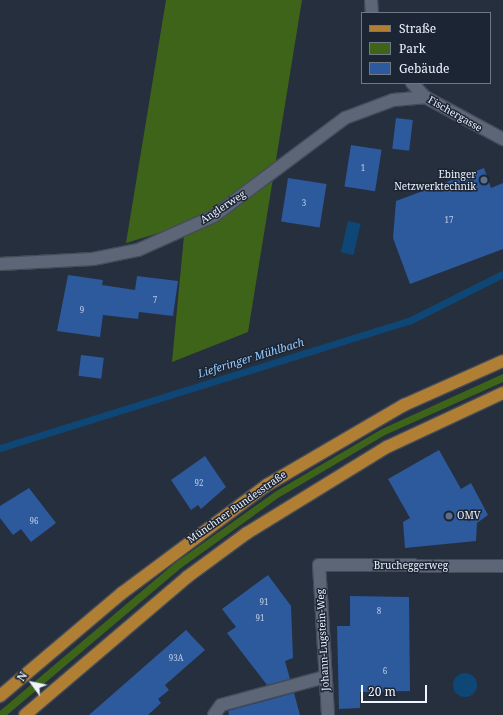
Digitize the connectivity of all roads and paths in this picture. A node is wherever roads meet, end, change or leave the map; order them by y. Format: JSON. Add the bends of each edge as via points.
{"nodes":[{"id":1,"x":371,"y":0,"type":"edge"},
{"id":2,"x":372,"y":12,"type":"edge"},
{"id":3,"x":413,"y":84,"type":"edge"},
{"id":4,"x":425,"y":97,"type":"junction"},
{"id":5,"x":503,"y":139,"type":"edge"},
{"id":6,"x":0,"y":264,"type":"edge"},
{"id":7,"x":503,"y":361,"type":"edge"},
{"id":8,"x":503,"y":393,"type":"edge"},
{"id":9,"x":319,"y":565,"type":"joint"},
{"id":10,"x":503,"y":566,"type":"edge"},
{"id":11,"x":325,"y":678,"type":"junction"},
{"id":12,"x":0,"y":696,"type":"edge"},
{"id":13,"x":24,"y":715,"type":"edge"},
{"id":14,"x":214,"y":715,"type":"edge"},
{"id":15,"x":328,"y":715,"type":"edge"}],
"edges":[{"from":1,"to":2,"type":"street"},
{"from":3,"to":4,"type":"street","name":"Fischergasse"},
{"from":4,"to":5,"type":"street","name":"Fischergasse"},
{"from":4,"to":6,"type":"street","name":"Anglerweg","via":[[393,100],[345,118],[214,216],[138,250],[93,259]]},
{"from":7,"to":12,"type":"main road","name":"Münchner Bundesstraße","via":[[404,405],[267,485],[122,593]]},
{"from":8,"to":13,"type":"main road","via":[[387,447],[246,533],[163,597]]},
{"from":9,"to":10,"type":"street","name":"Brucheggerweg"},
{"from":9,"to":11,"type":"street","name":"Johann-Lugstein-Weg"},
{"from":11,"to":14,"type":"street","via":[[221,705]]},
{"from":11,"to":15,"type":"street","name":"Johann-Lugstein-Weg"}]}
